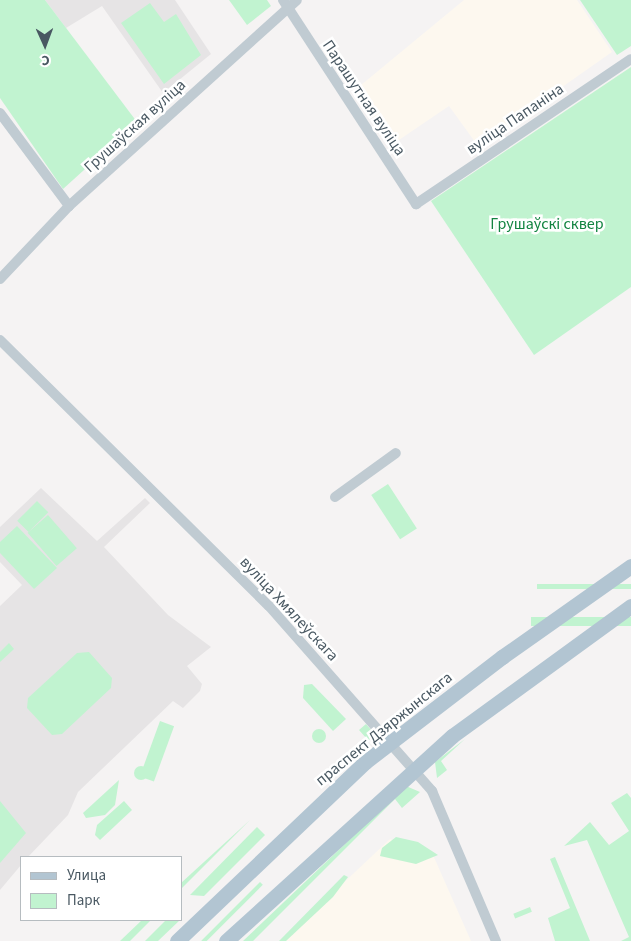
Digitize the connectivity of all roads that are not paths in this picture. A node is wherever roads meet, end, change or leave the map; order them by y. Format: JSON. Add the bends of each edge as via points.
{"nodes":[{"id":1,"x":297,"y":0,"type":"edge"},
{"id":2,"x":285,"y":4,"type":"edge"},
{"id":3,"x":631,"y":59,"type":"edge"},
{"id":4,"x":0,"y":113,"type":"edge"},
{"id":5,"x":416,"y":204,"type":"joint"},
{"id":6,"x":69,"y":206,"type":"junction"},
{"id":7,"x":0,"y":279,"type":"edge"},
{"id":8,"x":0,"y":340,"type":"edge"},
{"id":9,"x":396,"y":452,"type":"dead end"},
{"id":10,"x":335,"y":497,"type":"dead end"},
{"id":11,"x":631,"y":566,"type":"edge"},
{"id":12,"x":631,"y":606,"type":"edge"},
{"id":13,"x":392,"y":743,"type":"junction"},
{"id":14,"x":412,"y":769,"type":"junction"},
{"id":15,"x":177,"y":941,"type":"edge"},
{"id":16,"x":226,"y":941,"type":"edge"},
{"id":17,"x":496,"y":941,"type":"edge"}],
"edges":[{"from":1,"to":2,"type":"street","name":"Грушаўская вуліца"},
{"from":2,"to":5,"type":"street","name":"Парашутная вуліца"},
{"from":2,"to":6,"type":"street","name":"Грушаўская вуліца"},
{"from":3,"to":5,"type":"street","name":"вуліца Папаніна"},
{"from":4,"to":6,"type":"street"},
{"from":6,"to":7,"type":"street","name":"Грушаўская вуліца"},
{"from":8,"to":13,"type":"street","name":"вуліца Хмялеўскага","via":[[269,606]]},
{"from":9,"to":10,"type":"street"},
{"from":11,"to":13,"type":"main road","name":"праспект Дзяржынскага","via":[[502,657]]},
{"from":12,"to":14,"type":"main road"},
{"from":13,"to":14,"type":"street","name":"вуліца Хмялеўскага"},
{"from":13,"to":15,"type":"main road","name":"праспект Дзяржынскага","via":[[332,793]]},
{"from":14,"to":16,"type":"main road"},
{"from":14,"to":17,"type":"street","name":"вуліца Хмялеўскага","via":[[436,796]]}]}
